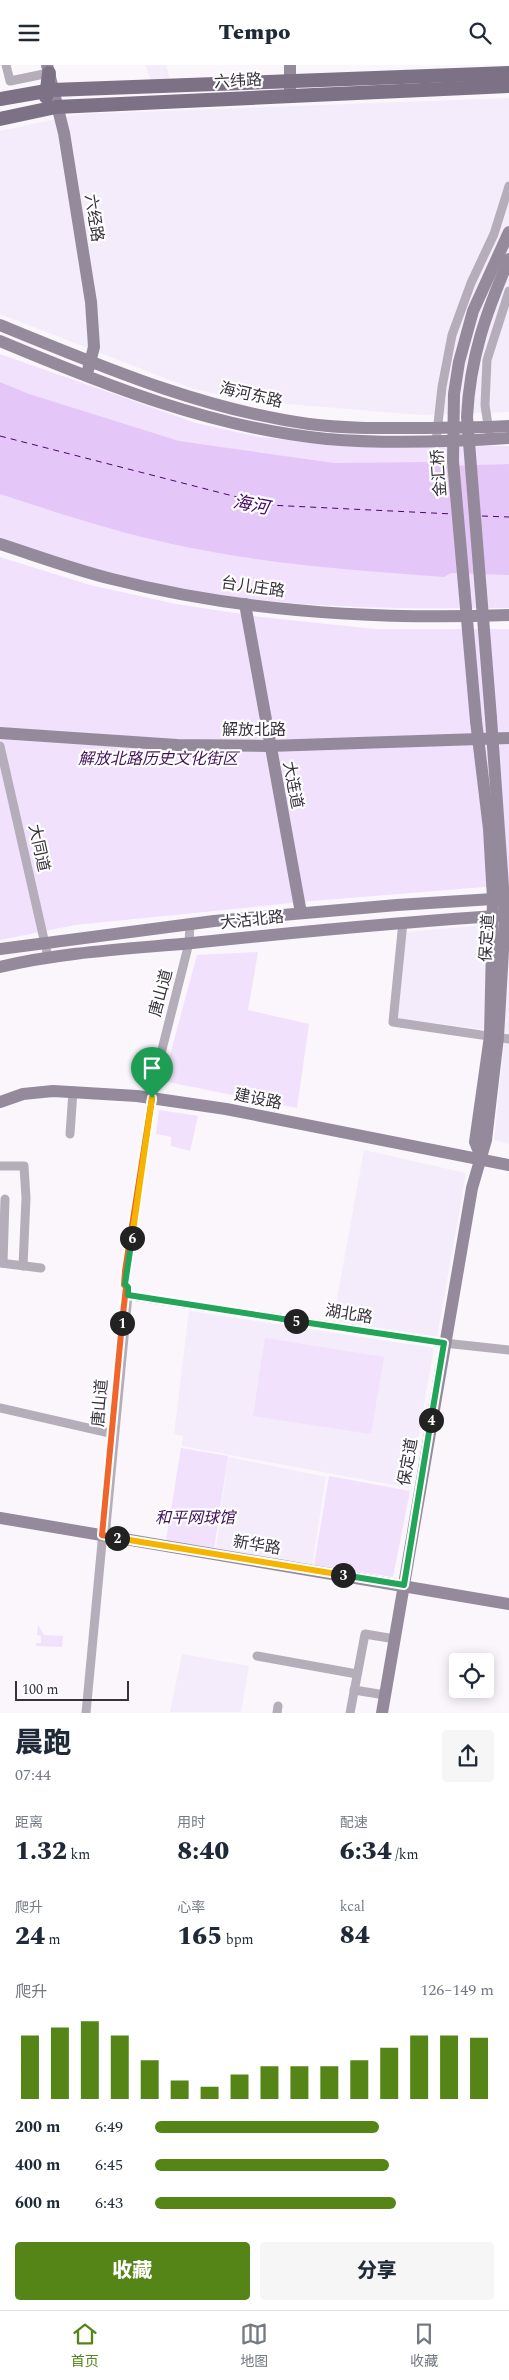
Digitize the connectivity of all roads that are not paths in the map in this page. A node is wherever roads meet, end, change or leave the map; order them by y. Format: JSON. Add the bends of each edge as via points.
{"nodes":[{"id":1,"x":6,"y":65,"type":"edge"},
{"id":2,"x":290,"y":65,"type":"edge"},
{"id":3,"x":48,"y":69,"type":"edge"},
{"id":4,"x":509,"y":73,"type":"edge"},
{"id":5,"x":509,"y":86,"type":"edge"},
{"id":6,"x":290,"y":89,"type":"junction"},
{"id":7,"x":50,"y":90,"type":"junction"},
{"id":8,"x":0,"y":99,"type":"edge"},
{"id":9,"x":56,"y":107,"type":"junction"},
{"id":10,"x":29,"y":112,"type":"junction"},
{"id":11,"x":0,"y":119,"type":"edge"},
{"id":12,"x":509,"y":186,"type":"edge"},
{"id":13,"x":509,"y":232,"type":"edge"},
{"id":14,"x":509,"y":259,"type":"edge"},
{"id":15,"x":509,"y":270,"type":"edge"},
{"id":16,"x":506,"y":292,"type":"edge"},
{"id":17,"x":0,"y":325,"type":"edge"},
{"id":18,"x":0,"y":341,"type":"edge"},
{"id":19,"x":90,"y":362,"type":"junction"},
{"id":20,"x":85,"y":377,"type":"junction"},
{"id":21,"x":509,"y":426,"type":"edge"},
{"id":22,"x":436,"y":427,"type":"junction"},
{"id":23,"x":489,"y":433,"type":"junction"},
{"id":24,"x":509,"y":439,"type":"edge"},
{"id":25,"x":436,"y":442,"type":"junction"},
{"id":26,"x":0,"y":544,"type":"edge"},
{"id":27,"x":245,"y":604,"type":"junction"},
{"id":28,"x":509,"y":615,"type":"edge"},
{"id":29,"x":491,"y":718,"type":"junction"},
{"id":30,"x":0,"y":733,"type":"edge"},
{"id":31,"x":509,"y":738,"type":"edge"},
{"id":32,"x":478,"y":739,"type":"junction"},
{"id":33,"x":493,"y":739,"type":"junction"},
{"id":34,"x":0,"y":746,"type":"edge"},
{"id":35,"x":269,"y":746,"type":"junction"},
{"id":36,"x":498,"y":871,"type":"junction"},
{"id":37,"x":471,"y":901,"type":"junction"},
{"id":38,"x":502,"y":904,"type":"edge"},
{"id":39,"x":301,"y":913,"type":"junction"},
{"id":40,"x":403,"y":922,"type":"junction"},
{"id":41,"x":190,"y":924,"type":"junction"},
{"id":42,"x":44,"y":942,"type":"junction"},
{"id":43,"x":190,"y":943,"type":"junction"},
{"id":44,"x":0,"y":949,"type":"edge"},
{"id":45,"x":48,"y":957,"type":"junction"},
{"id":46,"x":0,"y":967,"type":"edge"},
{"id":47,"x":499,"y":1037,"type":"edge"},
{"id":48,"x":73,"y":1091,"type":"junction"},
{"id":49,"x":152,"y":1098,"type":"junction"},
{"id":50,"x":0,"y":1102,"type":"edge"},
{"id":51,"x":70,"y":1134,"type":"dead end"},
{"id":52,"x":482,"y":1159,"type":"junction"},
{"id":53,"x":509,"y":1165,"type":"edge"},
{"id":54,"x":0,"y":1166,"type":"edge"},
{"id":55,"x":5,"y":1199,"type":"dead end"},
{"id":56,"x":1,"y":1263,"type":"edge"},
{"id":57,"x":23,"y":1266,"type":"junction"},
{"id":58,"x":41,"y":1269,"type":"dead end"},
{"id":59,"x":127,"y":1295,"type":"junction"},
{"id":60,"x":444,"y":1343,"type":"junction"},
{"id":61,"x":509,"y":1350,"type":"edge"},
{"id":62,"x":0,"y":1408,"type":"edge"},
{"id":63,"x":113,"y":1434,"type":"junction"},
{"id":64,"x":0,"y":1518,"type":"edge"},
{"id":65,"x":102,"y":1535,"type":"junction"},
{"id":66,"x":116,"y":1538,"type":"junction"},
{"id":67,"x":404,"y":1585,"type":"junction"},
{"id":68,"x":509,"y":1604,"type":"edge"},
{"id":69,"x":395,"y":1639,"type":"junction"},
{"id":70,"x":257,"y":1656,"type":"dead end"},
{"id":71,"x":357,"y":1674,"type":"junction"},
{"id":72,"x":354,"y":1690,"type":"junction"},
{"id":73,"x":385,"y":1695,"type":"junction"},
{"id":74,"x":86,"y":1713,"type":"edge"},
{"id":75,"x":350,"y":1713,"type":"edge"},
{"id":76,"x":382,"y":1713,"type":"edge"}],
"edges":[{"from":1,"to":3,"type":"street","via":[[10,81]]},
{"from":2,"to":6,"type":"main road"},
{"from":3,"to":7,"type":"main road"},
{"from":4,"to":6,"type":"main road","name":"六纬路"},
{"from":5,"to":6,"type":"main road","name":"六纬路"},
{"from":6,"to":7,"type":"main road","name":"六纬路"},
{"from":6,"to":9,"type":"main road","name":"六纬路"},
{"from":7,"to":8,"type":"main road","name":"六纬路"},
{"from":7,"to":9,"type":"main road","name":"六经路"},
{"from":7,"to":10,"type":"main road","via":[[41,104]]},
{"from":9,"to":10,"type":"main road","name":"六纬路"},
{"from":9,"to":19,"type":"main road","name":"六经路","via":[[64,133],[91,302],[94,347]]},
{"from":10,"to":11,"type":"main road","name":"六纬路"},
{"from":12,"to":22,"type":"street","via":[[497,226],[452,335]]},
{"from":13,"to":32,"type":"main road","name":"金汇桥","bridge":true,"via":[[473,311],[454,394],[453,461]]},
{"from":14,"to":16,"type":"main road","name":"金汇桥","bridge":true},
{"from":15,"to":16,"type":"main road","bridge":true},
{"from":16,"to":23,"type":"street","via":[[487,360],[485,396]]},
{"from":16,"to":29,"type":"main road","name":"金汇桥","bridge":true,"via":[[475,348],[467,417]]},
{"from":17,"to":19,"type":"main road","name":"海河东路"},
{"from":18,"to":20,"type":"main road","name":"海河东路"},
{"from":19,"to":20,"type":"main road","name":"六经路"},
{"from":19,"to":22,"type":"main road","name":"海河东路","via":[[166,391],[309,423],[366,428]]},
{"from":20,"to":25,"type":"main road","name":"海河东路","via":[[173,407],[282,432],[365,441]]},
{"from":21,"to":23,"type":"main road","name":"海河东路"},
{"from":22,"to":23,"type":"main road","name":"海河东路"},
{"from":22,"to":25,"type":"street"},
{"from":23,"to":24,"type":"main road","name":"海河东路"},
{"from":23,"to":25,"type":"main road","name":"海河东路"},
{"from":26,"to":27,"type":"main road","name":"台儿庄路","via":[[112,579]]},
{"from":27,"to":28,"type":"main road","name":"台儿庄路","via":[[367,614]]},
{"from":27,"to":35,"type":"main road","name":"大连道"},
{"from":29,"to":31,"type":"main road","via":[[498,730]]},
{"from":29,"to":33,"type":"main road"},
{"from":30,"to":35,"type":"main road","name":"解放北路","via":[[177,745]]},
{"from":31,"to":33,"type":"main road","name":"解放北路"},
{"from":32,"to":33,"type":"main road","name":"解放北路"},
{"from":32,"to":35,"type":"main road","name":"解放北路"},
{"from":32,"to":36,"type":"main road"},
{"from":33,"to":36,"type":"main road"},
{"from":34,"to":42,"type":"street","name":"大同道"},
{"from":35,"to":39,"type":"main road","name":"大连道"},
{"from":36,"to":37,"type":"main road","via":[[486,891]]},
{"from":36,"to":38,"type":"main road","name":"保定道"},
{"from":37,"to":38,"type":"main road","name":"大沽北路"},
{"from":37,"to":39,"type":"main road","name":"大沽北路"},
{"from":38,"to":40,"type":"main road","name":"大沽北路","via":[[466,917]]},
{"from":38,"to":47,"type":"main road","name":"保定道"},
{"from":39,"to":41,"type":"main road","name":"大沽北路"},
{"from":40,"to":43,"type":"main road","name":"大沽北路"},
{"from":40,"to":47,"type":"street","via":[[393,1022]]},
{"from":41,"to":42,"type":"main road","name":"大沽北路"},
{"from":41,"to":43,"type":"street","name":"唐山道"},
{"from":42,"to":44,"type":"main road","name":"大沽北路"},
{"from":42,"to":45,"type":"street","name":"大同道"},
{"from":43,"to":45,"type":"main road","name":"大沽北路"},
{"from":43,"to":49,"type":"street","name":"唐山道"},
{"from":45,"to":46,"type":"main road","name":"大沽北路"},
{"from":47,"to":52,"type":"main road","name":"保定道","via":[[475,1136],[476,1148]]},
{"from":48,"to":49,"type":"main road","name":"建设路"},
{"from":48,"to":50,"type":"main road","name":"建设路","via":[[24,1094]]},
{"from":48,"to":51,"type":"street"},
{"from":49,"to":52,"type":"main road","name":"建设路","via":[[226,1109]]},
{"from":49,"to":59,"type":"street","name":"唐山道","via":[[125,1271]]},
{"from":52,"to":53,"type":"main road","name":"建设路"},
{"from":52,"to":60,"type":"main road","name":"保定道","via":[[472,1188]]},
{"from":54,"to":57,"type":"street","via":[[24,1166]]},
{"from":55,"to":56,"type":"street"},
{"from":56,"to":57,"type":"street"},
{"from":57,"to":58,"type":"street"},
{"from":59,"to":60,"type":"street","name":"湖北路"},
{"from":59,"to":63,"type":"street","name":"唐山道"},
{"from":60,"to":61,"type":"street","name":"湖北路"},
{"from":60,"to":67,"type":"main road","name":"保定道"},
{"from":62,"to":63,"type":"street"},
{"from":63,"to":65,"type":"street","name":"唐山道"},
{"from":63,"to":66,"type":"street","name":"唐山道","via":[[106,1529]]},
{"from":64,"to":65,"type":"main road","name":"新华路"},
{"from":65,"to":66,"type":"main road","name":"新华路"},
{"from":65,"to":74,"type":"street","name":"唐山道"},
{"from":66,"to":67,"type":"main road","name":"新华路"},
{"from":67,"to":68,"type":"main road","name":"新华路"},
{"from":67,"to":69,"type":"main road","name":"保定道"},
{"from":69,"to":71,"type":"street","via":[[365,1634]]},
{"from":69,"to":73,"type":"main road","name":"保定道"},
{"from":70,"to":71,"type":"street"},
{"from":71,"to":72,"type":"street"},
{"from":72,"to":73,"type":"street"},
{"from":72,"to":75,"type":"street"},
{"from":73,"to":76,"type":"main road","name":"保定道"}]}
